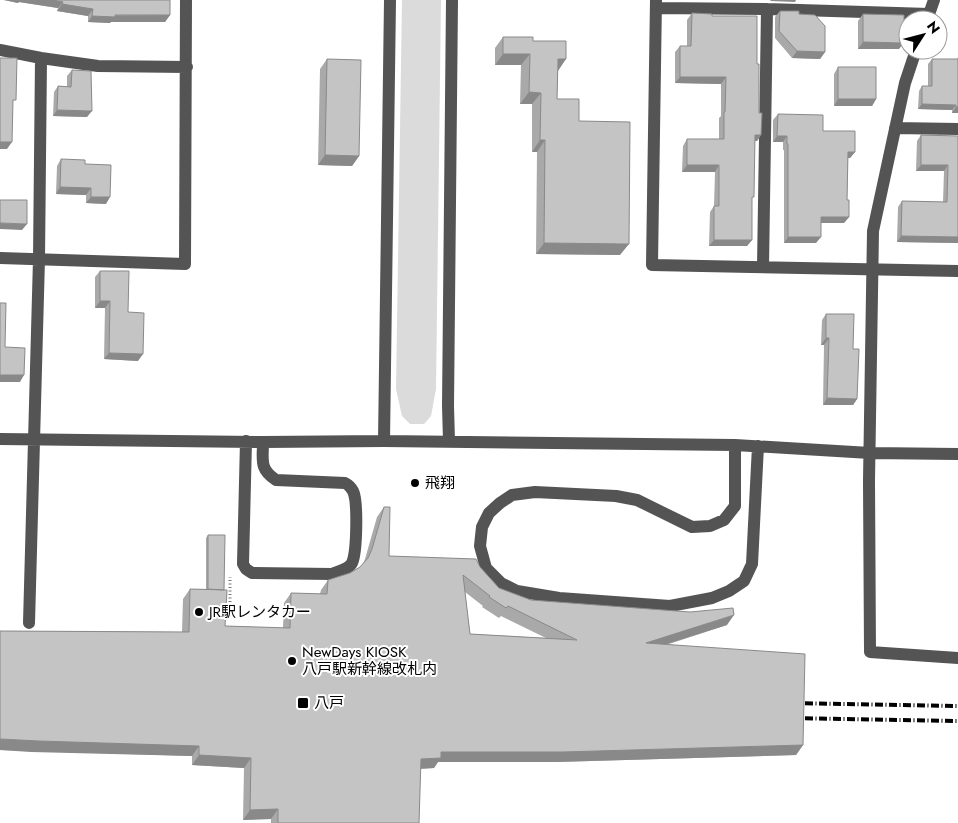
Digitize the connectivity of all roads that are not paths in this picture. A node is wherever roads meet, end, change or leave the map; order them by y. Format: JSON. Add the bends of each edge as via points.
{"nodes":[{"id":1,"x":186,"y":0,"type":"edge"},
{"id":2,"x":390,"y":0,"type":"edge"},
{"id":3,"x":452,"y":0,"type":"edge"},
{"id":4,"x":656,"y":4,"type":"edge"},
{"id":5,"x":767,"y":9,"type":"junction"},
{"id":6,"x":898,"y":16,"type":"edge"},
{"id":7,"x":0,"y":50,"type":"edge"},
{"id":8,"x":41,"y":58,"type":"junction"},
{"id":9,"x":913,"y":60,"type":"edge"},
{"id":10,"x":187,"y":67,"type":"junction"},
{"id":11,"x":895,"y":128,"type":"junction"},
{"id":12,"x":958,"y":129,"type":"edge"},
{"id":13,"x":0,"y":258,"type":"edge"},
{"id":14,"x":39,"y":259,"type":"junction"},
{"id":15,"x":762,"y":267,"type":"junction"},
{"id":16,"x":873,"y":270,"type":"junction"},
{"id":17,"x":958,"y":271,"type":"edge"},
{"id":18,"x":0,"y":438,"type":"edge"},
{"id":19,"x":34,"y":439,"type":"junction"},
{"id":20,"x":246,"y":441,"type":"junction"},
{"id":21,"x":384,"y":441,"type":"junction"},
{"id":22,"x":263,"y":442,"type":"junction"},
{"id":23,"x":449,"y":442,"type":"junction"},
{"id":24,"x":736,"y":446,"type":"junction"},
{"id":25,"x":758,"y":446,"type":"junction"},
{"id":26,"x":870,"y":453,"type":"junction"},
{"id":27,"x":958,"y":454,"type":"edge"},
{"id":28,"x":29,"y":623,"type":"dead end"},
{"id":29,"x":958,"y":658,"type":"edge"}],
"edges":[{"from":1,"to":10,"type":"street"},
{"from":2,"to":21,"type":"street"},
{"from":3,"to":23,"type":"street"},
{"from":4,"to":5,"type":"street"},
{"from":4,"to":15,"type":"street","via":[[652,265]]},
{"from":5,"to":6,"type":"street"},
{"from":5,"to":15,"type":"street"},
{"from":7,"to":8,"type":"street"},
{"from":8,"to":10,"type":"street","via":[[98,66]]},
{"from":8,"to":14,"type":"street"},
{"from":9,"to":11,"type":"street"},
{"from":10,"to":14,"type":"street","via":[[185,264]]},
{"from":11,"to":12,"type":"street"},
{"from":11,"to":16,"type":"street","via":[[873,231]]},
{"from":13,"to":14,"type":"street"},
{"from":14,"to":19,"type":"street"},
{"from":15,"to":16,"type":"street"},
{"from":16,"to":17,"type":"street"},
{"from":16,"to":26,"type":"street"},
{"from":18,"to":19,"type":"street"},
{"from":19,"to":20,"type":"street"},
{"from":19,"to":28,"type":"street"},
{"from":20,"to":22,"type":"street"},
{"from":20,"to":22,"type":"street","via":[[243,564],[246,570],[252,573],[332,574],[352,564],[356,502],[350,486],[345,483],[276,480],[263,466]]},
{"from":21,"to":22,"type":"street"},
{"from":21,"to":23,"type":"street"},
{"from":23,"to":24,"type":"street"},
{"from":24,"to":25,"type":"street"},
{"from":24,"to":25,"type":"street","via":[[735,506],[724,520],[710,526],[692,527],[637,500],[616,496],[535,492],[512,495],[489,513],[482,527],[480,546],[486,568],[517,591],[559,598],[670,606],[712,598],[729,591],[744,581],[752,564]]},
{"from":25,"to":26,"type":"street"},
{"from":26,"to":27,"type":"street"},
{"from":26,"to":29,"type":"street","via":[[870,652]]}]}
